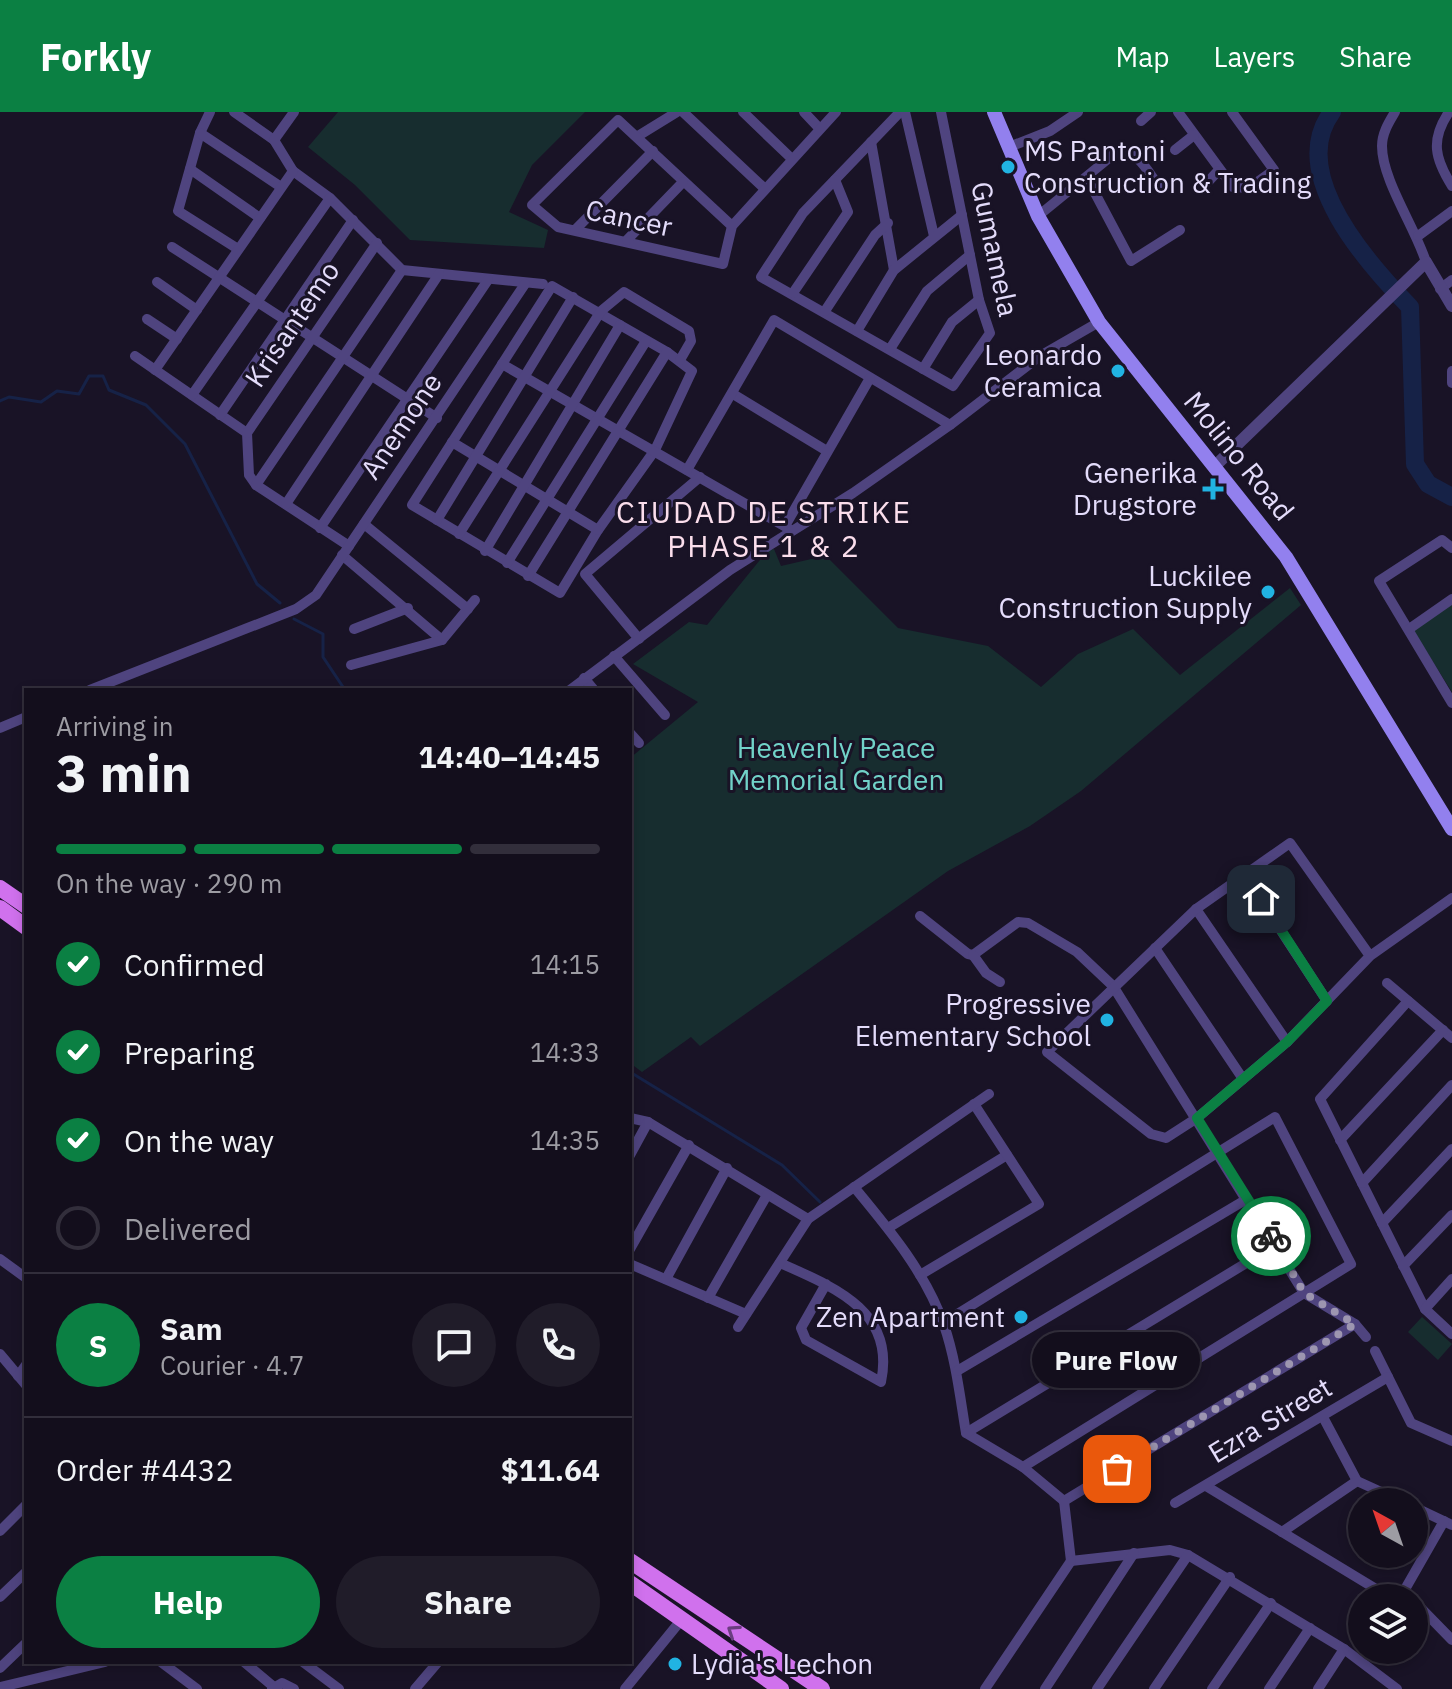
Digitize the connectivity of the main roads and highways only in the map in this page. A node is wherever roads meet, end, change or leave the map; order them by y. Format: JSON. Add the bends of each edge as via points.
{"nodes":[{"id":1,"x":994,"y":112,"type":"edge"},
{"id":2,"x":1450,"y":821,"type":"edge"},
{"id":3,"x":0,"y":888,"type":"edge"},
{"id":4,"x":24,"y":905,"type":"edge"},
{"id":5,"x":0,"y":908,"type":"edge"},
{"id":6,"x":24,"y":926,"type":"edge"},
{"id":7,"x":632,"y":1562,"type":"edge"},
{"id":8,"x":632,"y":1584,"type":"edge"},
{"id":9,"x":781,"y":1689,"type":"edge"},
{"id":10,"x":822,"y":1689,"type":"edge"}],
"edges":[{"from":1,"to":2,"type":"main road","name":"Molino Road","via":[[1038,216],[1099,322],[1286,557]]},
{"from":3,"to":4,"type":"main road"},
{"from":5,"to":6,"type":"main road"},
{"from":10,"to":7,"type":"main road","one_way":true},
{"from":8,"to":9,"type":"main road"}]}
